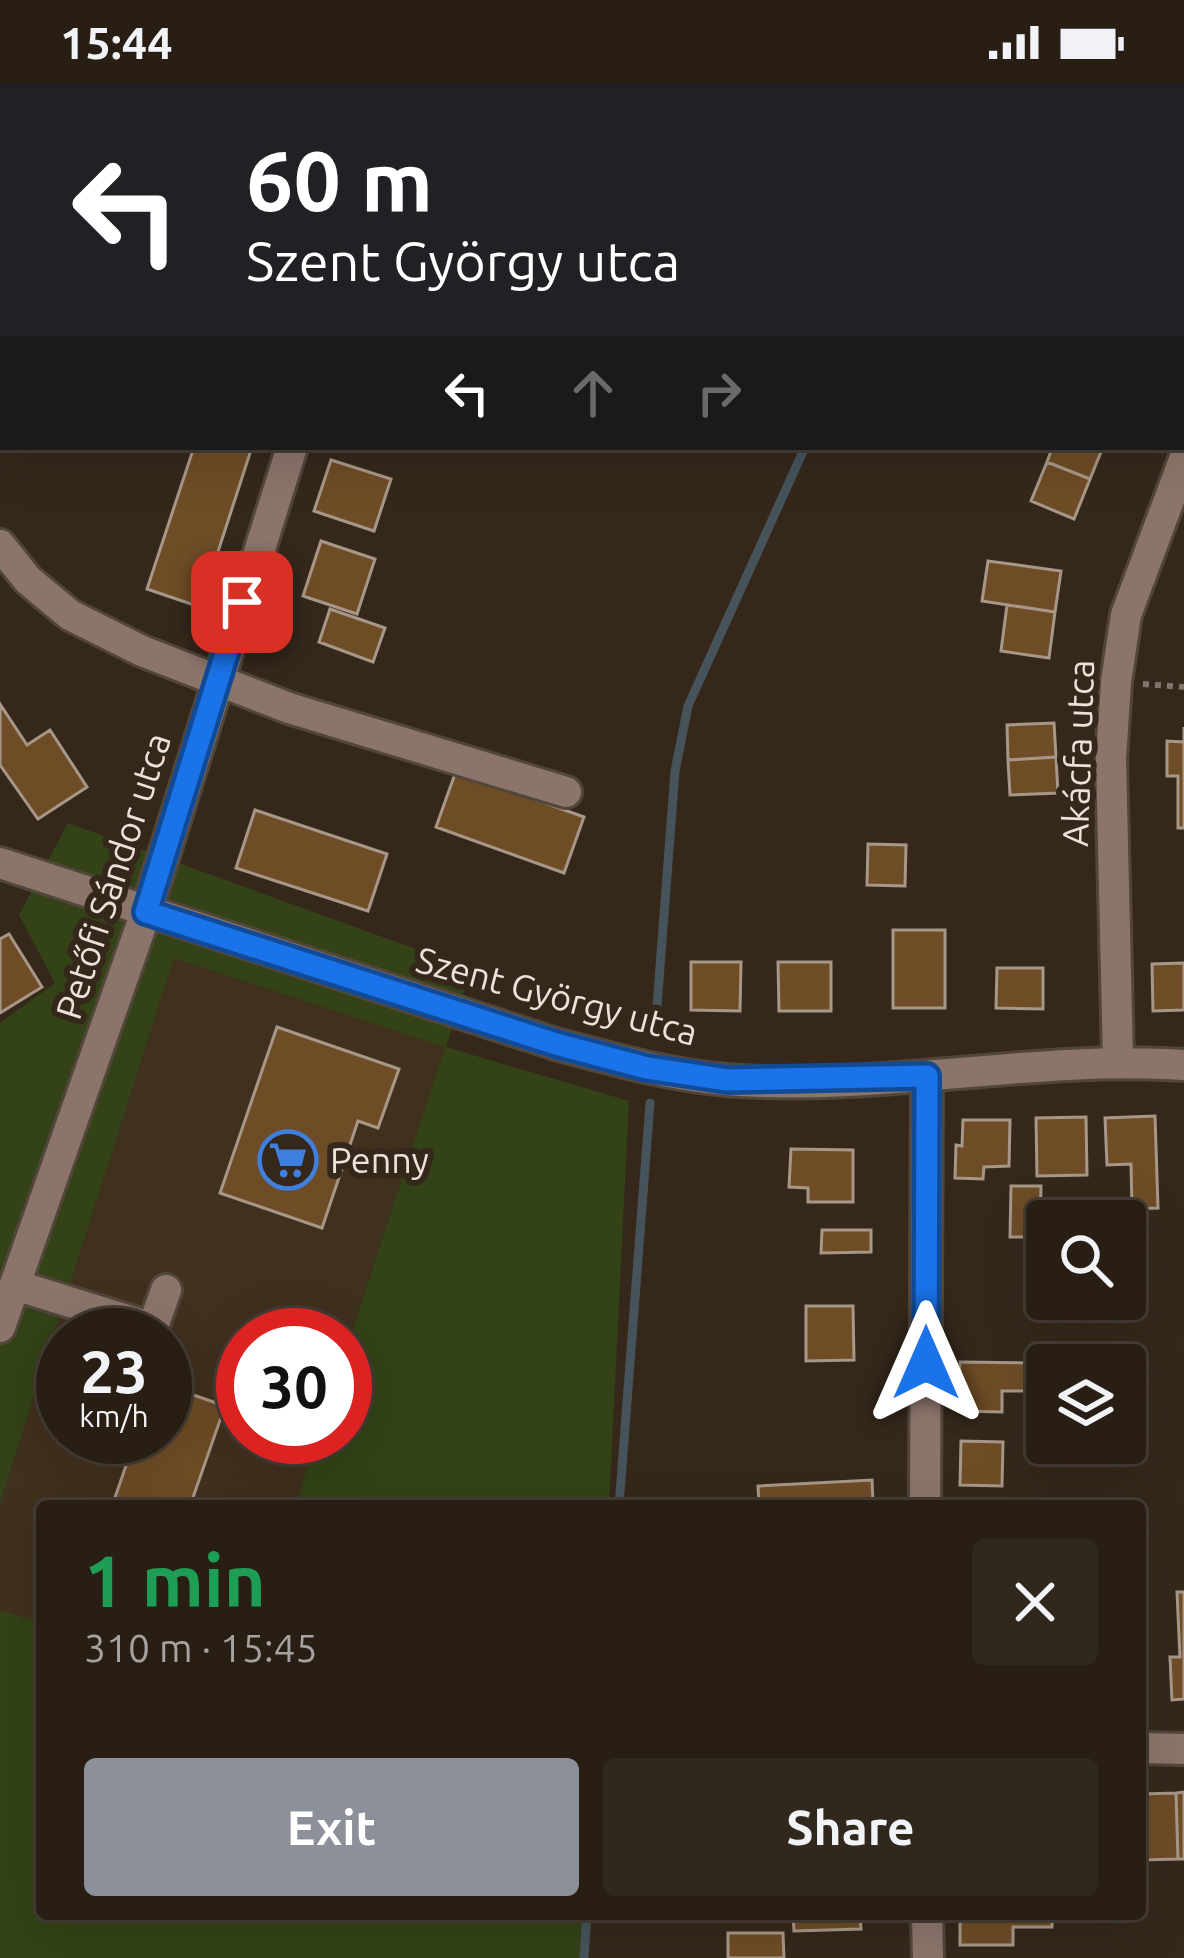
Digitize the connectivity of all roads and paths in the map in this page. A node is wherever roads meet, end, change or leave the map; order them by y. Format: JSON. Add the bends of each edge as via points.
{"nodes":[{"id":1,"x":291,"y":450,"type":"edge"},
{"id":2,"x":1184,"y":460,"type":"edge"},
{"id":3,"x":0,"y":545,"type":"edge"},
{"id":4,"x":216,"y":680,"type":"junction"},
{"id":5,"x":1116,"y":682,"type":"junction"},
{"id":6,"x":1184,"y":687,"type":"edge"},
{"id":7,"x":566,"y":792,"type":"dead end"},
{"id":8,"x":0,"y":863,"type":"edge"},
{"id":9,"x":146,"y":912,"type":"junction"},
{"id":10,"x":1118,"y":1060,"type":"junction"},
{"id":11,"x":1184,"y":1065,"type":"edge"},
{"id":12,"x":927,"y":1076,"type":"junction"},
{"id":13,"x":15,"y":1285,"type":"junction"},
{"id":14,"x":166,"y":1290,"type":"dead end"},
{"id":15,"x":84,"y":1308,"type":"edge"},
{"id":16,"x":160,"y":1308,"type":"edge"},
{"id":17,"x":0,"y":1327,"type":"edge"},
{"id":18,"x":925,"y":1500,"type":"edge"},
{"id":19,"x":1146,"y":1748,"type":"edge"},
{"id":20,"x":1184,"y":1748,"type":"edge"},
{"id":21,"x":928,"y":1920,"type":"edge"},
{"id":22,"x":928,"y":1958,"type":"edge"}],
"edges":[{"from":1,"to":4,"type":"street","name":"Petőfi Sándor utca"},
{"from":2,"to":5,"type":"street","name":"Akácfa utca","via":[[1126,615]]},
{"from":3,"to":4,"type":"street","via":[[70,615]]},
{"from":4,"to":7,"type":"street"},
{"from":4,"to":9,"type":"street","name":"Petőfi Sándor utca"},
{"from":5,"to":6,"type":"path"},
{"from":5,"to":10,"type":"street","name":"Akácfa utca"},
{"from":8,"to":9,"type":"street","name":"Szent György utca"},
{"from":9,"to":12,"type":"street","name":"Szent György utca","via":[[647,1068],[727,1080]]},
{"from":9,"to":13,"type":"street","name":"Petőfi Sándor utca"},
{"from":10,"to":11,"type":"street","name":"Szent György utca"},
{"from":10,"to":12,"type":"street","name":"Szent György utca"},
{"from":12,"to":18,"type":"street"},
{"from":13,"to":15,"type":"street"},
{"from":13,"to":17,"type":"street","name":"Petőfi Sándor utca"},
{"from":14,"to":16,"type":"street"},
{"from":19,"to":20,"type":"street"},
{"from":21,"to":22,"type":"street"}]}
